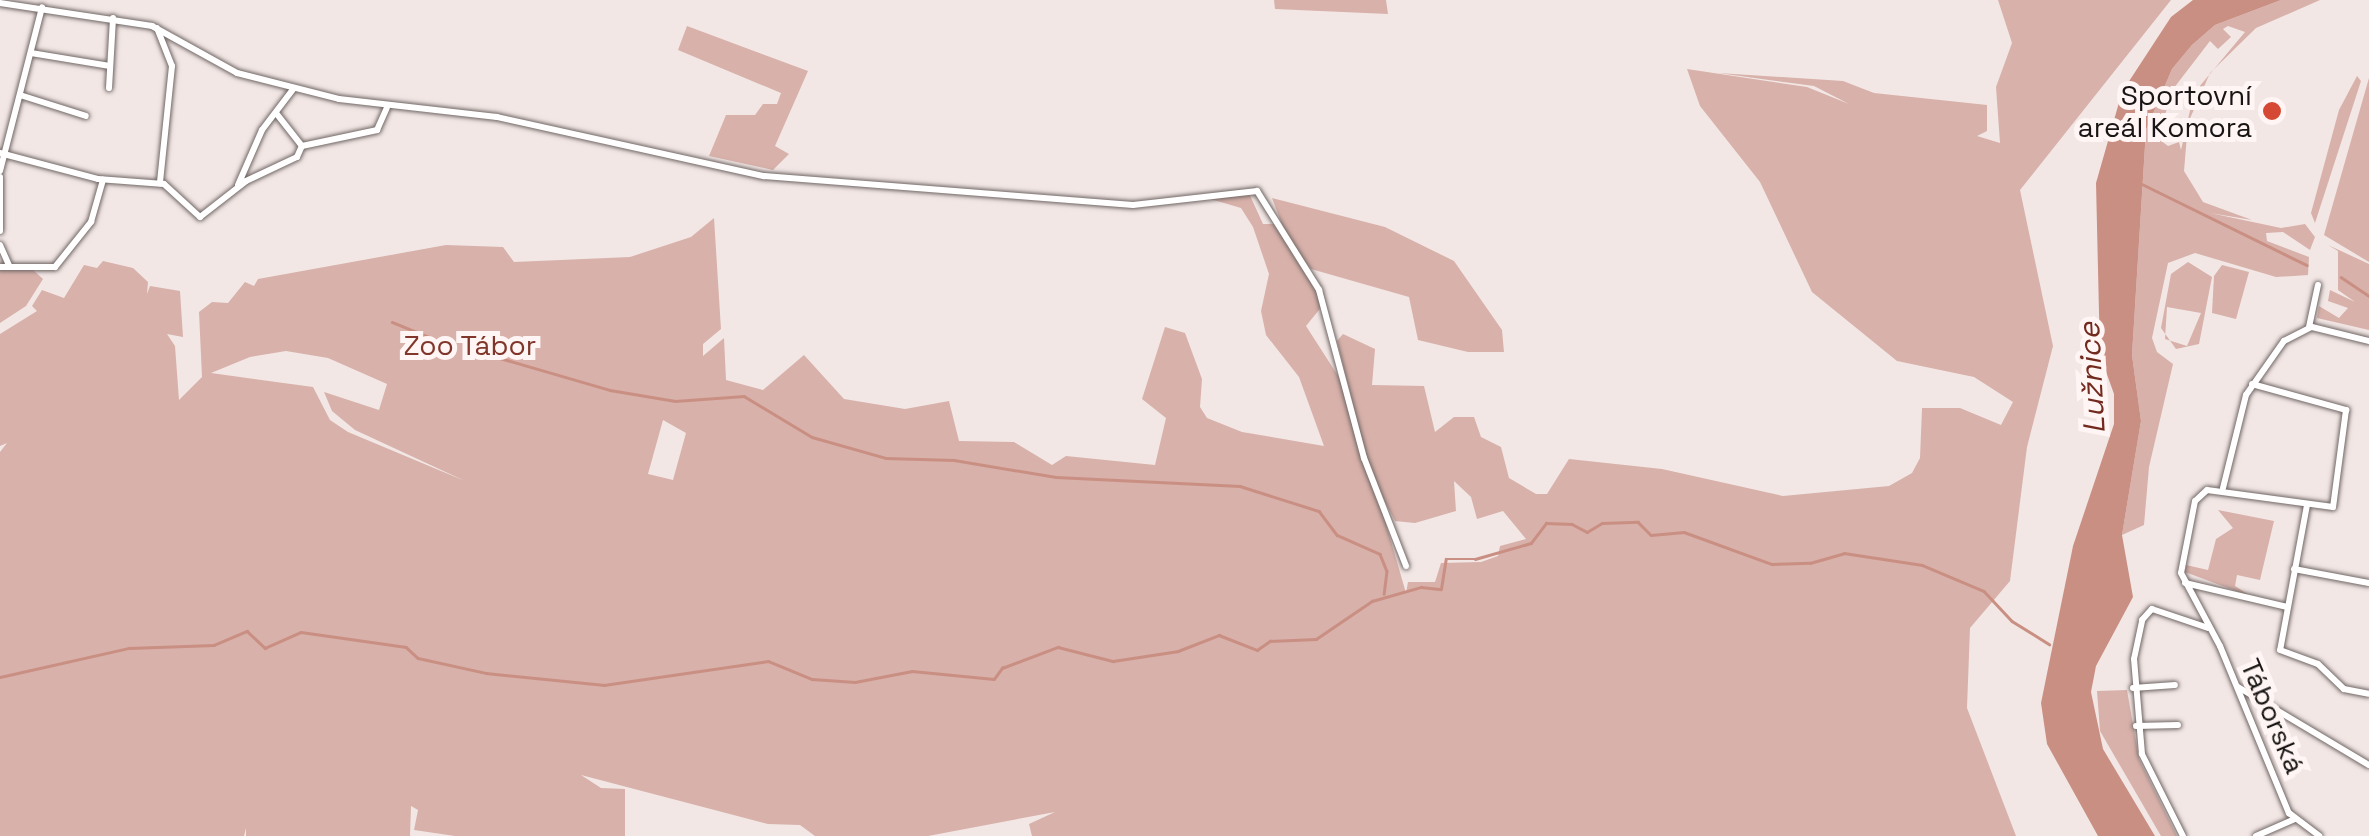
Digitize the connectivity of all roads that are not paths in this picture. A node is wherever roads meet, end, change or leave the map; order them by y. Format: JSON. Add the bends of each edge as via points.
{"nodes":[{"id":1,"x":0,"y":2,"type":"edge"},
{"id":2,"x":42,"y":8,"type":"junction"},
{"id":3,"x":113,"y":18,"type":"junction"},
{"id":4,"x":157,"y":28,"type":"junction"},
{"id":5,"x":31,"y":53,"type":"junction"},
{"id":6,"x":110,"y":66,"type":"junction"},
{"id":7,"x":108,"y":88,"type":"dead end"},
{"id":8,"x":294,"y":88,"type":"junction"},
{"id":9,"x":20,"y":95,"type":"junction"},
{"id":10,"x":387,"y":108,"type":"junction"},
{"id":11,"x":276,"y":113,"type":"junction"},
{"id":12,"x":86,"y":116,"type":"dead end"},
{"id":13,"x":302,"y":146,"type":"junction"},
{"id":14,"x":2,"y":153,"type":"edge"},
{"id":15,"x":0,"y":174,"type":"edge"},
{"id":16,"x":103,"y":180,"type":"junction"},
{"id":17,"x":160,"y":183,"type":"junction"},
{"id":18,"x":238,"y":186,"type":"junction"},
{"id":19,"x":0,"y":231,"type":"edge"},
{"id":20,"x":0,"y":245,"type":"edge"},
{"id":21,"x":10,"y":266,"type":"junction"},
{"id":22,"x":0,"y":268,"type":"edge"},
{"id":23,"x":2318,"y":285,"type":"dead end"},
{"id":24,"x":2310,"y":327,"type":"junction"},
{"id":25,"x":2369,"y":340,"type":"edge"},
{"id":26,"x":2252,"y":384,"type":"junction"},
{"id":27,"x":2223,"y":488,"type":"junction"},
{"id":28,"x":2307,"y":505,"type":"junction"},
{"id":29,"x":1406,"y":566,"type":"dead end"},
{"id":30,"x":2294,"y":569,"type":"junction"},
{"id":31,"x":2184,"y":582,"type":"junction"},
{"id":32,"x":2369,"y":584,"type":"edge"},
{"id":33,"x":2206,"y":590,"type":"junction"},
{"id":34,"x":2287,"y":607,"type":"junction"},
{"id":35,"x":2200,"y":612,"type":"junction"},
{"id":36,"x":2210,"y":629,"type":"junction"},
{"id":37,"x":2176,"y":685,"type":"dead end"},
{"id":38,"x":2238,"y":686,"type":"junction"},
{"id":39,"x":2133,"y":688,"type":"junction"},
{"id":40,"x":2369,"y":694,"type":"edge"},
{"id":41,"x":2178,"y":725,"type":"dead end"},
{"id":42,"x":2136,"y":726,"type":"junction"},
{"id":43,"x":2369,"y":765,"type":"edge"},
{"id":44,"x":2295,"y":820,"type":"junction"},
{"id":45,"x":2183,"y":836,"type":"edge"},
{"id":46,"x":2256,"y":836,"type":"edge"},
{"id":47,"x":2319,"y":836,"type":"edge"}],
"edges":[{"from":1,"to":2,"type":"street"},
{"from":2,"to":3,"type":"street"},
{"from":2,"to":5,"type":"street"},
{"from":3,"to":4,"type":"street"},
{"from":3,"to":6,"type":"street"},
{"from":4,"to":8,"type":"street","via":[[237,73]]},
{"from":4,"to":17,"type":"street","via":[[172,66]]},
{"from":5,"to":6,"type":"street"},
{"from":5,"to":9,"type":"street"},
{"from":6,"to":7,"type":"street"},
{"from":8,"to":10,"type":"street"},
{"from":8,"to":11,"type":"street"},
{"from":9,"to":12,"type":"street"},
{"from":9,"to":14,"type":"street"},
{"from":10,"to":13,"type":"street","via":[[374,132]]},
{"from":10,"to":29,"type":"street","via":[[497,117],[772,177],[1133,205],[1243,189],[1261,193],[1319,290],[1364,458]]},
{"from":11,"to":13,"type":"street"},
{"from":11,"to":18,"type":"street"},
{"from":13,"to":18,"type":"street","via":[[297,156]]},
{"from":14,"to":15,"type":"street"},
{"from":14,"to":16,"type":"street"},
{"from":15,"to":19,"type":"street"},
{"from":16,"to":17,"type":"street"},
{"from":16,"to":21,"type":"street","via":[[91,222],[55,268]]},
{"from":17,"to":18,"type":"street","via":[[200,217]]},
{"from":20,"to":21,"type":"street"},
{"from":21,"to":22,"type":"street"},
{"from":23,"to":24,"type":"street"},
{"from":24,"to":25,"type":"street"},
{"from":24,"to":26,"type":"street","via":[[2284,341]]},
{"from":26,"to":27,"type":"street"},
{"from":26,"to":28,"type":"street","via":[[2346,410],[2332,508]]},
{"from":27,"to":28,"type":"street"},
{"from":27,"to":31,"type":"street","via":[[2196,498]]},
{"from":28,"to":30,"type":"street"},
{"from":30,"to":32,"type":"street"},
{"from":30,"to":34,"type":"street"},
{"from":31,"to":33,"type":"street"},
{"from":31,"to":35,"type":"street","name":"Táborská"},
{"from":33,"to":34,"type":"street"},
{"from":33,"to":35,"type":"street"},
{"from":34,"to":40,"type":"street","via":[[2282,653],[2316,663],[2344,688]]},
{"from":35,"to":36,"type":"street","name":"Táborská"},
{"from":36,"to":38,"type":"street","name":"Táborská"},
{"from":36,"to":39,"type":"street","via":[[2157,610],[2142,620]]},
{"from":37,"to":39,"type":"street"},
{"from":38,"to":43,"type":"street"},
{"from":38,"to":44,"type":"street","name":"Táborská"},
{"from":39,"to":42,"type":"street"},
{"from":41,"to":42,"type":"street"},
{"from":42,"to":45,"type":"street","via":[[2146,768]]},
{"from":44,"to":46,"type":"street"},
{"from":44,"to":47,"type":"street"}]}
